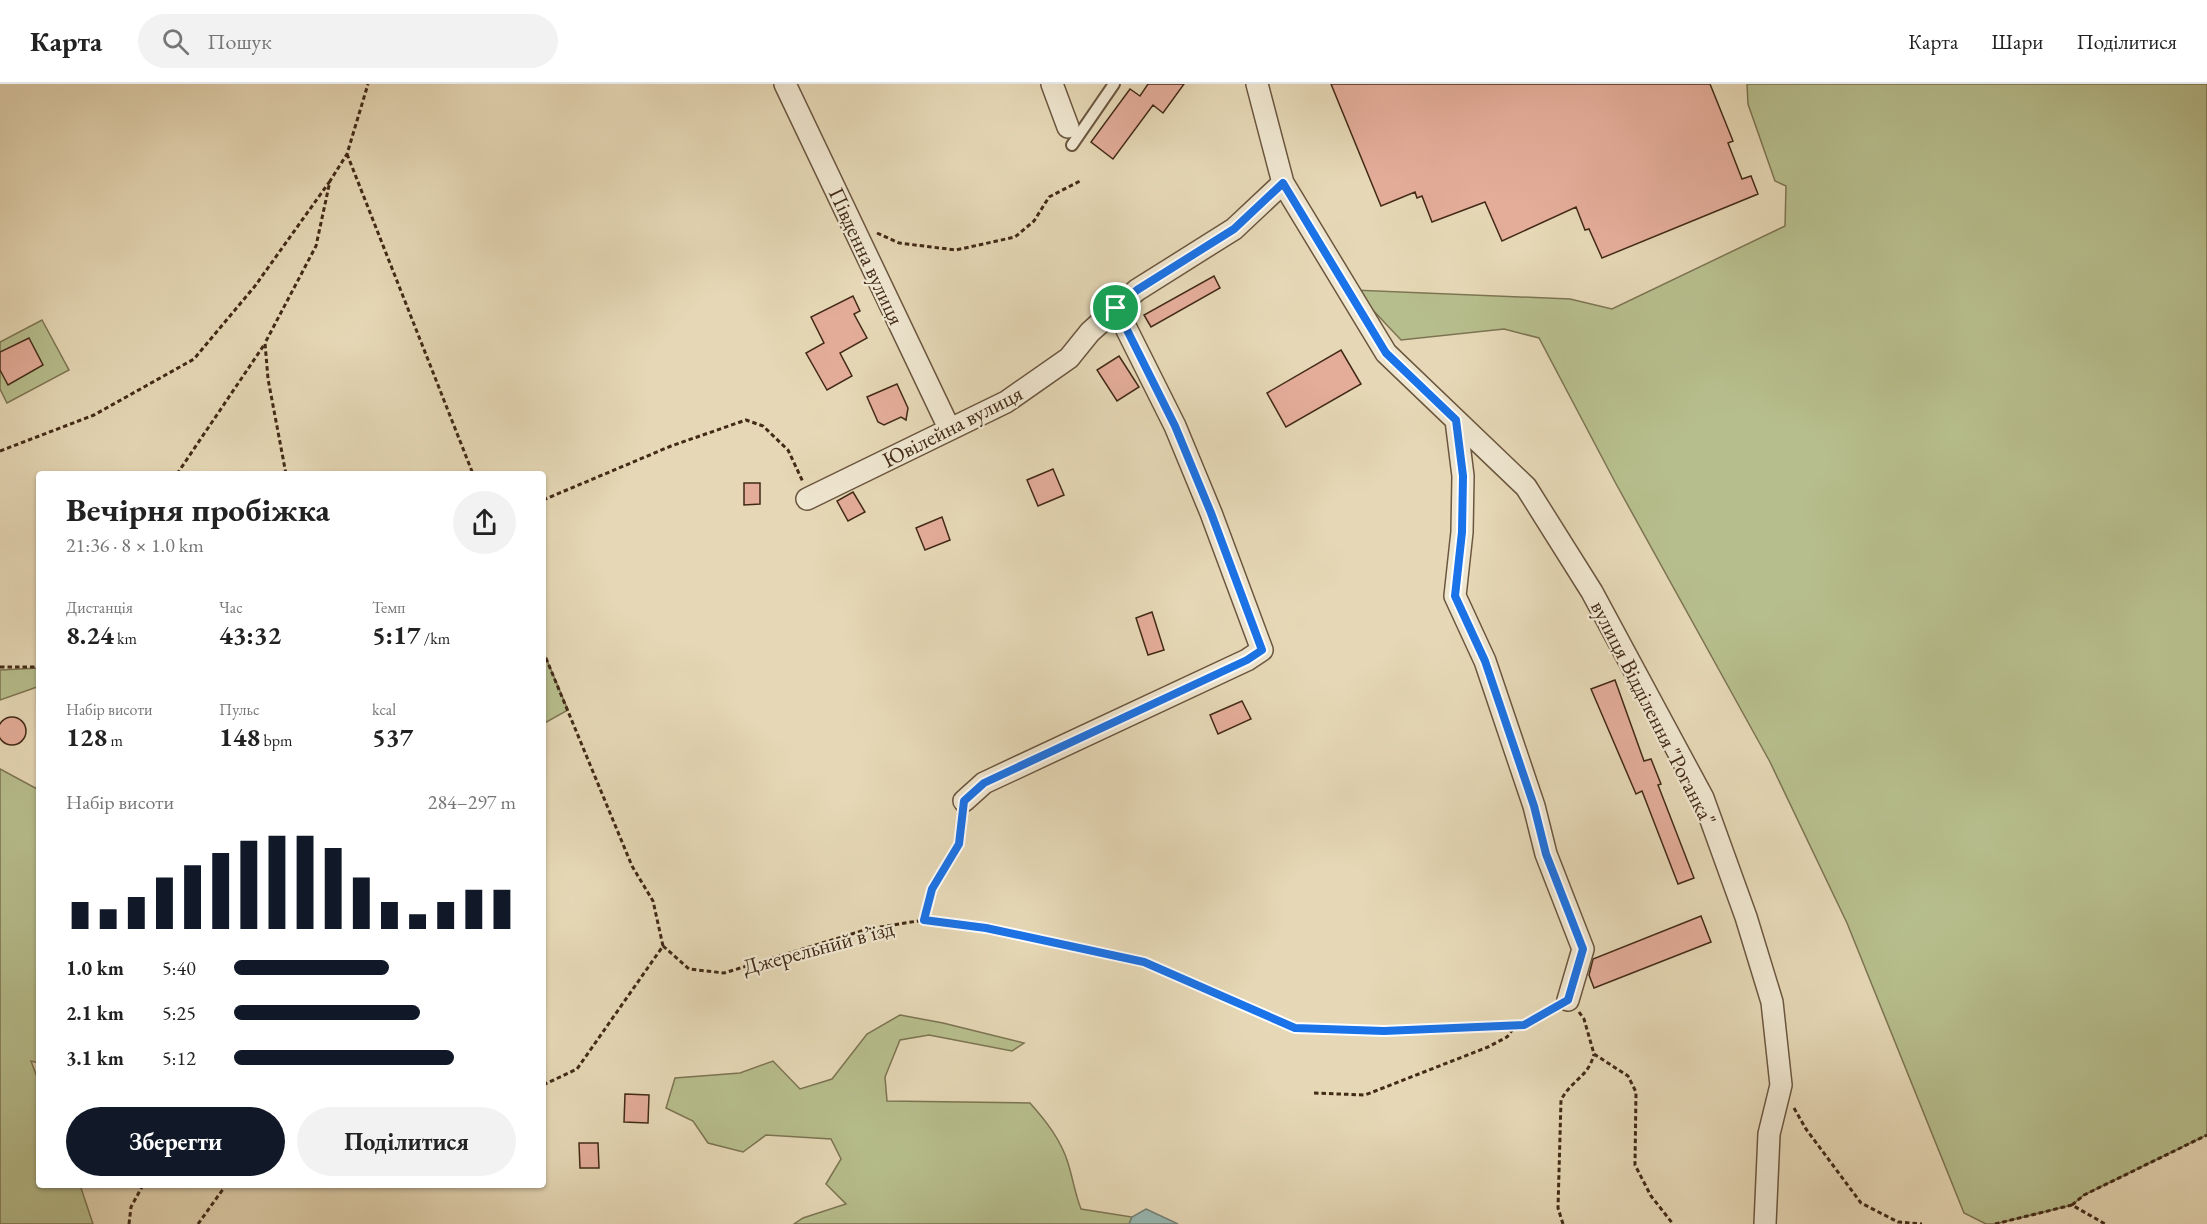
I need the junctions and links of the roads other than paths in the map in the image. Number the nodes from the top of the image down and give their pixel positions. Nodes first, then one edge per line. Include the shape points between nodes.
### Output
1 (785, 84) edge
2 (1052, 84) edge
3 (1114, 84) edge
4 (1257, 84) edge
5 (1070, 136) joint
6 (1283, 183) junction
7 (1116, 308) junction
8 (1456, 420) junction
9 (949, 428) junction
10 (807, 499) road end
11 (964, 801) road end
12 (1568, 1000) road end
13 (1762, 1220) edge

1 - 9 street, Південна вулиця
2 - 5 street
3 - 5 lane
4 - 6 street, вулиця Відділення "Роганка"
6 - 7 street, Ювілейна вулиця via 1234,229 1137,290
6 - 8 street, вулиця Відділення "Роганка" via 1386,353
7 - 9 street, Ювілейна вулиця via 1089,332 1069,358 1006,402
7 - 11 street via 1175,426 1262,650 984,783
8 - 12 street via 1463,476 1455,596 1485,661 1534,806 1546,854 1583,949
8 - 13 street, вулиця Відділення "Роганка" via 1526,487 1592,592 1702,798 1772,1002 1781,1085 1769,1134
9 - 10 street, Ювілейна вулиця

